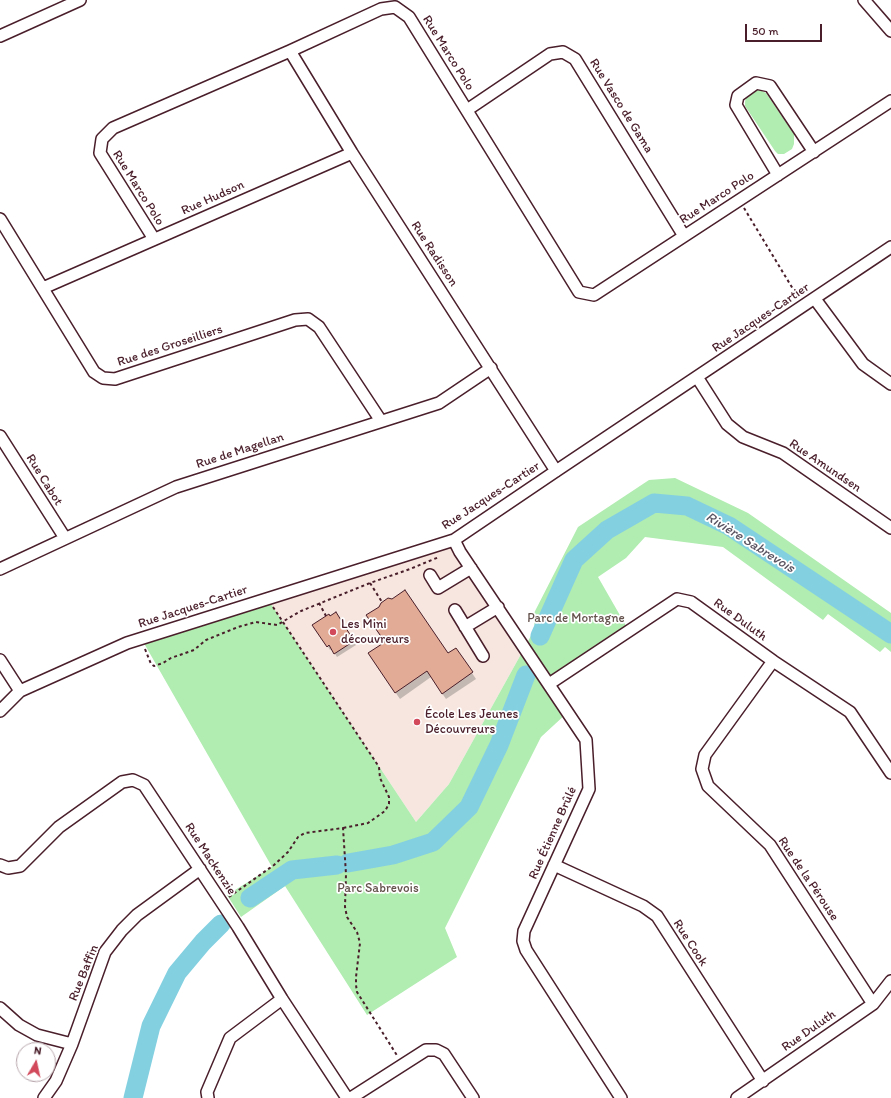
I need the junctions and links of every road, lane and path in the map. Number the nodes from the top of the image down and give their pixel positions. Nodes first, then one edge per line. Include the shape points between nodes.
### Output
1 (80, 0) edge
2 (864, 0) edge
3 (891, 31) edge
4 (0, 36) edge
5 (290, 51) junction
6 (891, 101) edge
7 (467, 110) junction
8 (814, 152) junction
9 (352, 153) junction
10 (778, 175) junction
11 (739, 200) junction
12 (0, 219) edge
13 (684, 236) junction
14 (154, 239) junction
15 (891, 248) edge
16 (43, 288) junction
17 (796, 294) dead end
18 (815, 298) junction
19 (491, 368) junction
20 (697, 377) junction
21 (891, 384) edge
22 (381, 421) junction
23 (0, 436) edge
24 (556, 470) junction
25 (891, 528) edge
26 (65, 538) junction
27 (454, 540) junction
28 (441, 544) junction
29 (0, 568) edge
30 (471, 568) junction
31 (430, 575) dead end
32 (370, 583) junction
33 (267, 598) junction
34 (382, 602) dead end
35 (319, 603) junction
36 (498, 607) junction
37 (455, 610) dead end
38 (326, 616) dead end
39 (282, 622) junction
40 (465, 627) junction
41 (141, 638) junction
42 (483, 656) dead end
43 (0, 660) edge
44 (773, 661) junction
45 (549, 684) junction
46 (20, 691) junction
47 (0, 711) edge
48 (891, 773) edge
49 (343, 828) junction
50 (0, 865) edge
51 (554, 865) junction
52 (200, 869) junction
53 (222, 903) junction
54 (891, 981) edge
55 (282, 999) junction
56 (873, 1004) junction
57 (0, 1008) edge
58 (72, 1044) junction
59 (403, 1064) junction
60 (763, 1081) junction
61 (44, 1098) edge
62 (208, 1098) edge
63 (346, 1098) edge
64 (351, 1098) edge
65 (473, 1098) edge
66 (620, 1098) edge
67 (737, 1098) edge

1 - 4 street
2 - 3 street
5 - 7 street, Rue Marco Polo via 381,9 394,7 409,17
5 - 9 street, Rue Radisson
5 - 14 street, Rue Marco Polo via 113,128 102,138 100,152
6 - 8 street, Rue Marco Polo
7 - 13 street, Rue Vasco de Gama via 550,54 563,52 575,59
7 - 13 street, Rue Marco Polo via 579,292 594,295
8 - 10 street, Rue Marco Polo
8 - 10 street via 770,86 756,83 738,96 736,106
9 - 14 street, Rue Hudson
9 - 19 street, Rue Radisson
10 - 11 street, Rue Marco Polo
11 - 13 street, Rue Marco Polo
11 - 17 path
12 - 16 street, Rue des Groseilliers
14 - 16 street, Rue Hudson
15 - 18 street, Rue Jacques-Cartier
16 - 22 street, Rue des Groseilliers via 94,372 103,378 115,379 295,320 308,319 319,327
18 - 20 street, Rue Jacques-Cartier
18 - 21 street via 863,364
19 - 22 street, Rue de Magellan via 439,403
19 - 24 street, Rue Radisson
20 - 24 street, Rue Jacques-Cartier
20 - 25 street, Rue Amundsen via 727,424 743,437 783,453
22 - 26 street, Rue de Magellan via 176,486
23 - 26 street, Rue Cabot
24 - 27 street, Rue Jacques-Cartier
26 - 29 street, Rue de Magellan
27 - 28 street, Rue Jacques-Cartier
27 - 30 street, Rue Étienne Brûlé
28 - 32 path via 444,549 443,555
28 - 33 street, Rue Jacques-Cartier
30 - 31 street via 438,588
30 - 36 street, Rue Étienne Brûlé
32 - 34 path
32 - 35 path
33 - 39 path
33 - 41 street, Rue Jacques-Cartier
35 - 38 path
35 - 39 path
36 - 40 street
36 - 45 street, Rue Étienne Brûlé
37 - 40 street
39 - 41 path via 277,625 256,622 238,627 206,640 194,650 154,666
39 - 49 path via 379,767 380,778 389,797 390,804 385,811 368,823
40 - 42 street
41 - 46 street, Rue Jacques-Cartier
43 - 46 street
44 - 45 street, Rue Duluth via 691,602 677,599
44 - 48 street, Rue Duluth via 850,712
44 - 56 street, Rue de la Pérouse via 705,755 702,769 708,786 770,845
45 - 51 street, Rue Étienne Brûlé via 586,740 589,789
46 - 47 street, Rue Jacques-Cartier
49 - 53 path via 305,833 298,837 288,852 274,865
49 - 59 path via 345,907 347,917 360,942 357,992
50 - 52 street, Rue Mackenzie via 8,868 20,866 59,827 122,782 133,780 144,784
51 - 60 street, Rue Cook via 643,906 656,916
51 - 66 street, Rue Étienne Brûlé via 524,931 523,941 526,950
52 - 53 street, Rue Mackenzie
52 - 58 street, Rue Baffin via 137,915 105,952
53 - 55 street, Rue Mackenzie
54 - 56 street, Rue Duluth
55 - 62 street via 230,1038 207,1092
55 - 63 street, Rue Mackenzie
56 - 60 street, Rue Duluth
57 - 58 street via 37,1035
58 - 61 street, Rue Baffin via 56,1081
59 - 64 street
59 - 65 street via 426,1050 436,1050 444,1054
60 - 67 street, Rue Duluth

